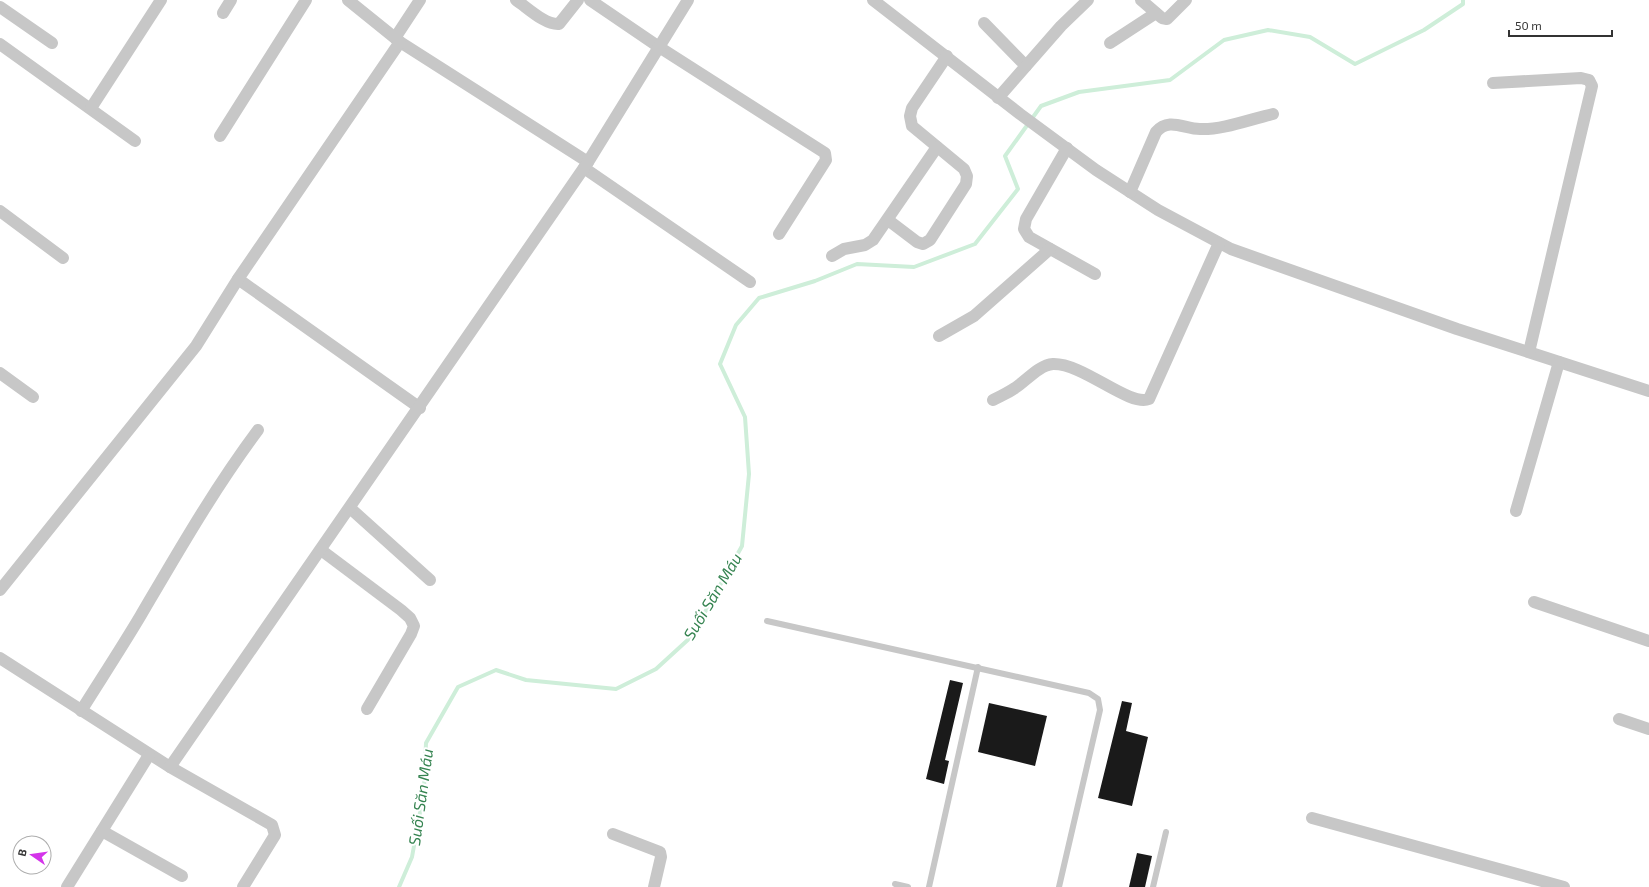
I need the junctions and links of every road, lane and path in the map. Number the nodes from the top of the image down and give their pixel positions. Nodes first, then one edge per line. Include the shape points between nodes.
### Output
1 (161, 0) edge
2 (231, 0) edge
3 (306, 0) edge
4 (348, 0) edge
5 (420, 0) edge
6 (516, 0) edge
7 (578, 0) edge
8 (590, 0) edge
9 (688, 0) edge
10 (873, 0) edge
11 (1088, 0) edge
12 (1141, 0) edge
13 (1186, 0) edge
14 (0, 7) edge
15 (224, 13) dead end
16 (1156, 13) junction
17 (984, 23) dead end
18 (398, 40) junction
19 (52, 43) dead end
20 (1110, 43) dead end
21 (0, 44) edge
22 (659, 47) junction
23 (947, 56) junction
24 (1026, 66) junction
25 (1493, 83) dead end
26 (998, 98) junction
27 (91, 108) junction
28 (1273, 114) dead end
29 (220, 136) dead end
30 (135, 141) dead end
31 (936, 147) junction
32 (1067, 148) junction
33 (586, 165) junction
34 (1130, 192) junction
35 (0, 211) edge
36 (888, 220) junction
37 (779, 234) dead end
38 (1219, 243) junction
39 (1050, 248) junction
40 (832, 256) dead end
41 (64, 258) dead end
42 (1095, 274) dead end
43 (238, 279) junction
44 (750, 282) dead end
45 (939, 336) dead end
46 (1529, 352) junction
47 (1559, 362) junction
48 (0, 373) edge
49 (1649, 391) edge
50 (33, 397) dead end
51 (993, 400) dead end
52 (420, 408) junction
53 (258, 430) dead end
54 (350, 508) junction
55 (1516, 511) dead end
56 (321, 550) junction
57 (430, 580) dead end
58 (0, 590) edge
59 (1534, 602) dead end
60 (767, 621) dead end
61 (1649, 641) edge
62 (0, 658) edge
63 (978, 667) junction
64 (81, 710) junction
65 (367, 710) dead end
66 (1619, 719) dead end
67 (1649, 729) edge
68 (149, 755) junction
69 (170, 767) junction
70 (1312, 818) dead end
71 (102, 831) junction
72 (1166, 832) dead end
73 (613, 834) dead end
74 (182, 876) dead end
75 (1526, 882) edge
76 (896, 884) dead end
77 (67, 887) edge
78 (243, 887) edge
79 (654, 887) edge
80 (908, 887) edge
81 (929, 887) edge
82 (1059, 887) edge
83 (1153, 887) edge
84 (1564, 887) edge

1 - 27 street
2 - 15 street
3 - 29 street
4 - 18 street
5 - 18 street
6 - 7 street via 548,21 559,24
8 - 22 street
9 - 22 street
10 - 23 street
11 - 24 street
12 - 16 street
13 - 16 street via 1167,19
14 - 19 street
16 - 20 street
17 - 24 street
18 - 33 street
18 - 43 street
21 - 27 street
22 - 33 street
22 - 37 street via 825,153 826,160
23 - 26 street
23 - 31 street via 912,108 910,116 912,126
24 - 26 street
25 - 46 street via 1581,78 1589,80 1592,86
26 - 32 street
27 - 30 street
28 - 34 street via 1200,130 1168,124 1160,128
31 - 36 street
31 - 36 street via 964,169 967,176 966,184 930,240 923,244 917,242
32 - 34 street
32 - 39 street via 1026,219 1024,229 1029,236
33 - 44 street
33 - 52 street
34 - 38 street
35 - 41 street
36 - 40 street via 873,240 865,245 844,248
38 - 46 street via 1231,250
38 - 51 street via 1149,399 1144,401 1129,397 1073,367 1053,364 1044,366 1013,390
39 - 42 street
39 - 45 street via 974,316
43 - 52 street
43 - 58 street via 196,346
46 - 47 street
47 - 49 street
47 - 55 street
48 - 50 street
52 - 54 street
53 - 64 street via 187,534 141,615
54 - 56 street
54 - 57 street
56 - 65 street via 401,610 414,626
56 - 69 street
59 - 61 street
60 - 63 lane
62 - 64 street
63 - 81 lane
63 - 82 lane via 1089,692 1098,699 1100,710
64 - 68 street
66 - 67 street
68 - 69 street
68 - 71 street
69 - 78 street via 272,825 274,836
70 - 75 street
71 - 74 street
71 - 77 street
72 - 83 lane
73 - 79 street via 660,852
75 - 84 street
76 - 80 lane

